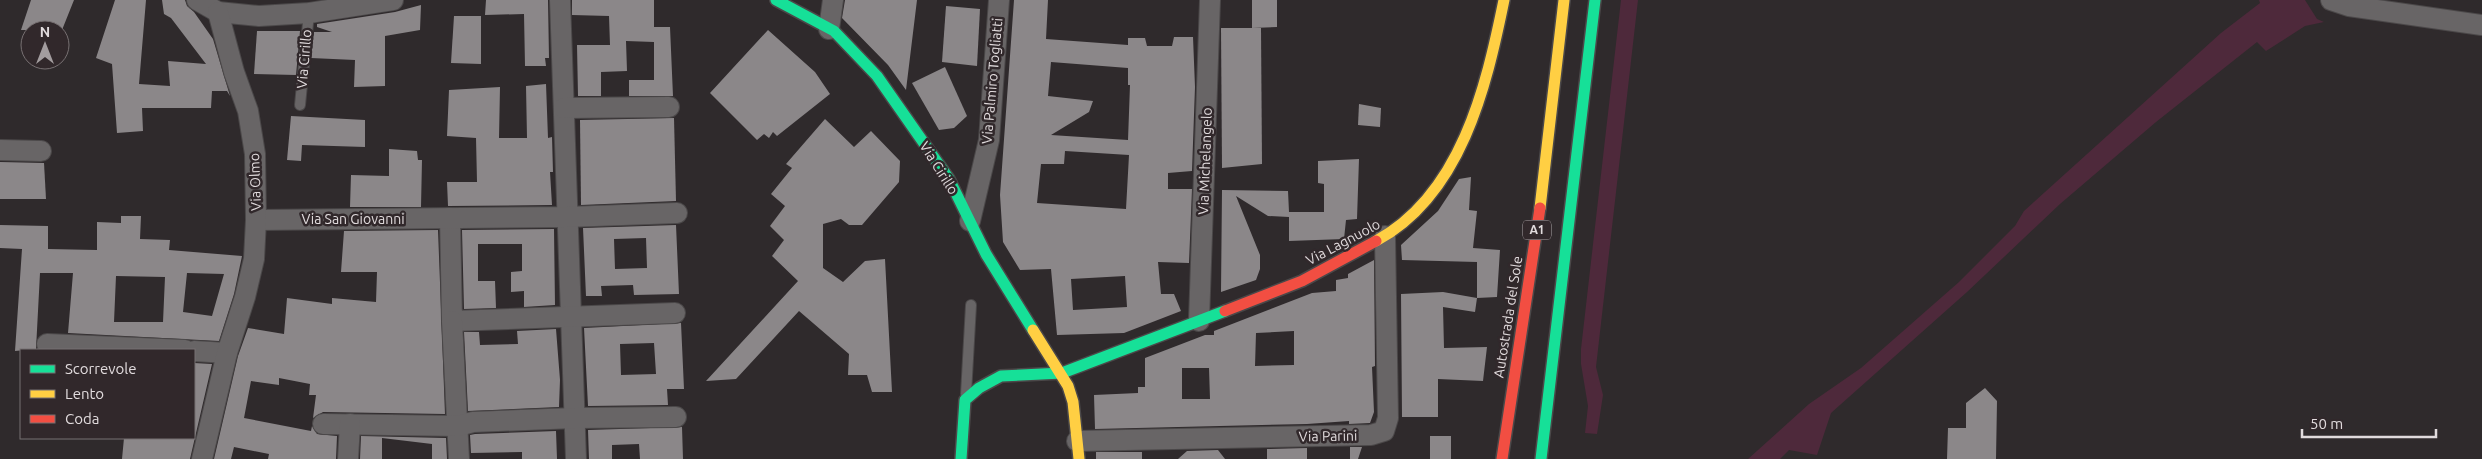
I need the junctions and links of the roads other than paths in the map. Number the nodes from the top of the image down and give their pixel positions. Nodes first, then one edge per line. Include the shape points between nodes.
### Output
1 (197, 0) edge
2 (393, 0) edge
3 (560, 0) edge
4 (776, 0) edge
5 (833, 0) edge
6 (999, 0) edge
7 (1210, 0) edge
8 (1504, 0) edge
9 (1564, 0) edge
10 (1595, 0) edge
11 (2331, 0) edge
12 (218, 12) junction
13 (308, 13) junction
14 (2482, 25) edge
15 (829, 29) junction
16 (300, 105) dead end
17 (668, 106) dead end
18 (564, 108) junction
19 (0, 150) edge
20 (41, 151) dead end
21 (677, 213) dead end
22 (567, 216) junction
23 (450, 218) junction
24 (256, 220) junction
25 (970, 221) junction
26 (1385, 236) junction
27 (971, 305) dead end
28 (675, 313) dead end
29 (570, 318) junction
30 (452, 321) junction
31 (1199, 321) junction
32 (47, 344) dead end
33 (162, 349) edge
34 (195, 351) edge
35 (227, 353) junction
36 (1062, 374) junction
37 (966, 400) junction
38 (676, 417) dead end
39 (575, 418) junction
40 (323, 424) dead end
41 (350, 424) junction
42 (458, 426) junction
43 (1078, 450) edge
44 (202, 459) edge
45 (348, 459) edge
46 (459, 459) edge
47 (576, 459) edge
48 (961, 459) edge
49 (1502, 459) edge
50 (1541, 459) edge

1 - 12 street, Via Cirillo
2 - 13 street, Via Cirillo
3 - 18 street
4 - 15 main road, Via Cirillo
5 - 15 street
6 - 25 street, Via Palmiro Togliatti via 989,140
7 - 31 street, Via Michelangelo
8 - 26 main road, Via Lagnuolo via 1493,54 1464,143 1427,200 1395,231
9 - 49 main road, Autostrada del Sole / A1 via 1539,216
10 - 50 main road, A1
11 - 14 street via 2349,6
12 - 13 street, Via Cirillo via 259,16
12 - 24 street, Via Olmo via 248,111 255,154
13 - 16 lane, Via Cirillo
15 - 25 main road, Via Cirillo via 877,76 948,179
17 - 18 street
18 - 22 street
19 - 20 street
21 - 22 street, Via San Giovanni
22 - 23 street, Via San Giovanni
22 - 29 street
23 - 24 street, Via San Giovanni
23 - 30 street
24 - 35 street, Via Olmo via 254,259
25 - 36 main road, Via Cirillo via 986,254
26 - 31 main road, Via Lagnuolo via 1302,281
26 - 43 street, Via Parini via 1388,418 1384,430 1371,435
27 - 37 lane
28 - 29 street
29 - 30 street
29 - 39 street
30 - 42 street
31 - 36 main road, Via Lagnuolo
32 - 33 street
34 - 35 street
35 - 44 street, Via Olmo
36 - 37 main road via 1015,372 998,376 980,386
36 - 43 main road, Via Cirillo via 1073,402
37 - 48 main road
38 - 39 street
39 - 42 street via 473,422
39 - 47 street
40 - 41 street
41 - 42 street
41 - 45 street
42 - 46 street

